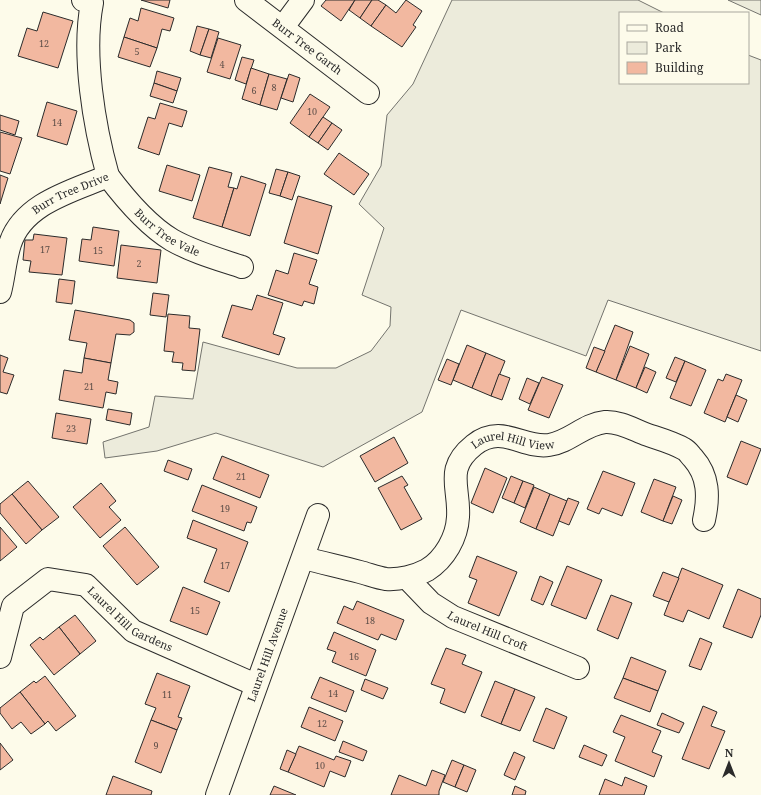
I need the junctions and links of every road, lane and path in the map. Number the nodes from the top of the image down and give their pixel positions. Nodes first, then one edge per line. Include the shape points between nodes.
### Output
1 (246, 0) edge
2 (303, 0) edge
3 (89, 1) edge
4 (283, 27) junction
5 (368, 93) dead end
6 (108, 176) junction
7 (242, 267) dead end
8 (0, 292) edge
9 (318, 515) dead end
10 (704, 520) dead end
11 (304, 558) junction
12 (407, 578) junction
13 (0, 657) edge
14 (578, 668) dead end
15 (256, 685) junction
16 (217, 795) edge

1 - 4 street, Burr Tree Garth
2 - 4 street
3 - 6 street, Burr Tree Drive via 89,65 101,151
4 - 5 street, Burr Tree Garth
6 - 7 street, Burr Tree Vale via 123,196 172,240
6 - 8 street, Burr Tree Drive via 39,206 21,223 10,244
9 - 11 street, Laurel Hill Avenue
10 - 12 street, Laurel Hill View via 708,501 706,482 690,454 620,424 605,422 590,425 564,442 548,446 504,436 489,438 475,444 464,454 457,467 454,482 458,517 454,538 443,556 427,570
11 - 12 street, Laurel Hill View via 386,579
11 - 15 street, Laurel Hill Avenue
12 - 14 street, Laurel Hill Croft via 432,603 453,617
13 - 15 street, Laurel Hill Gardens via 13,606 48,579 86,585 133,631
15 - 16 street, Laurel Hill Avenue

